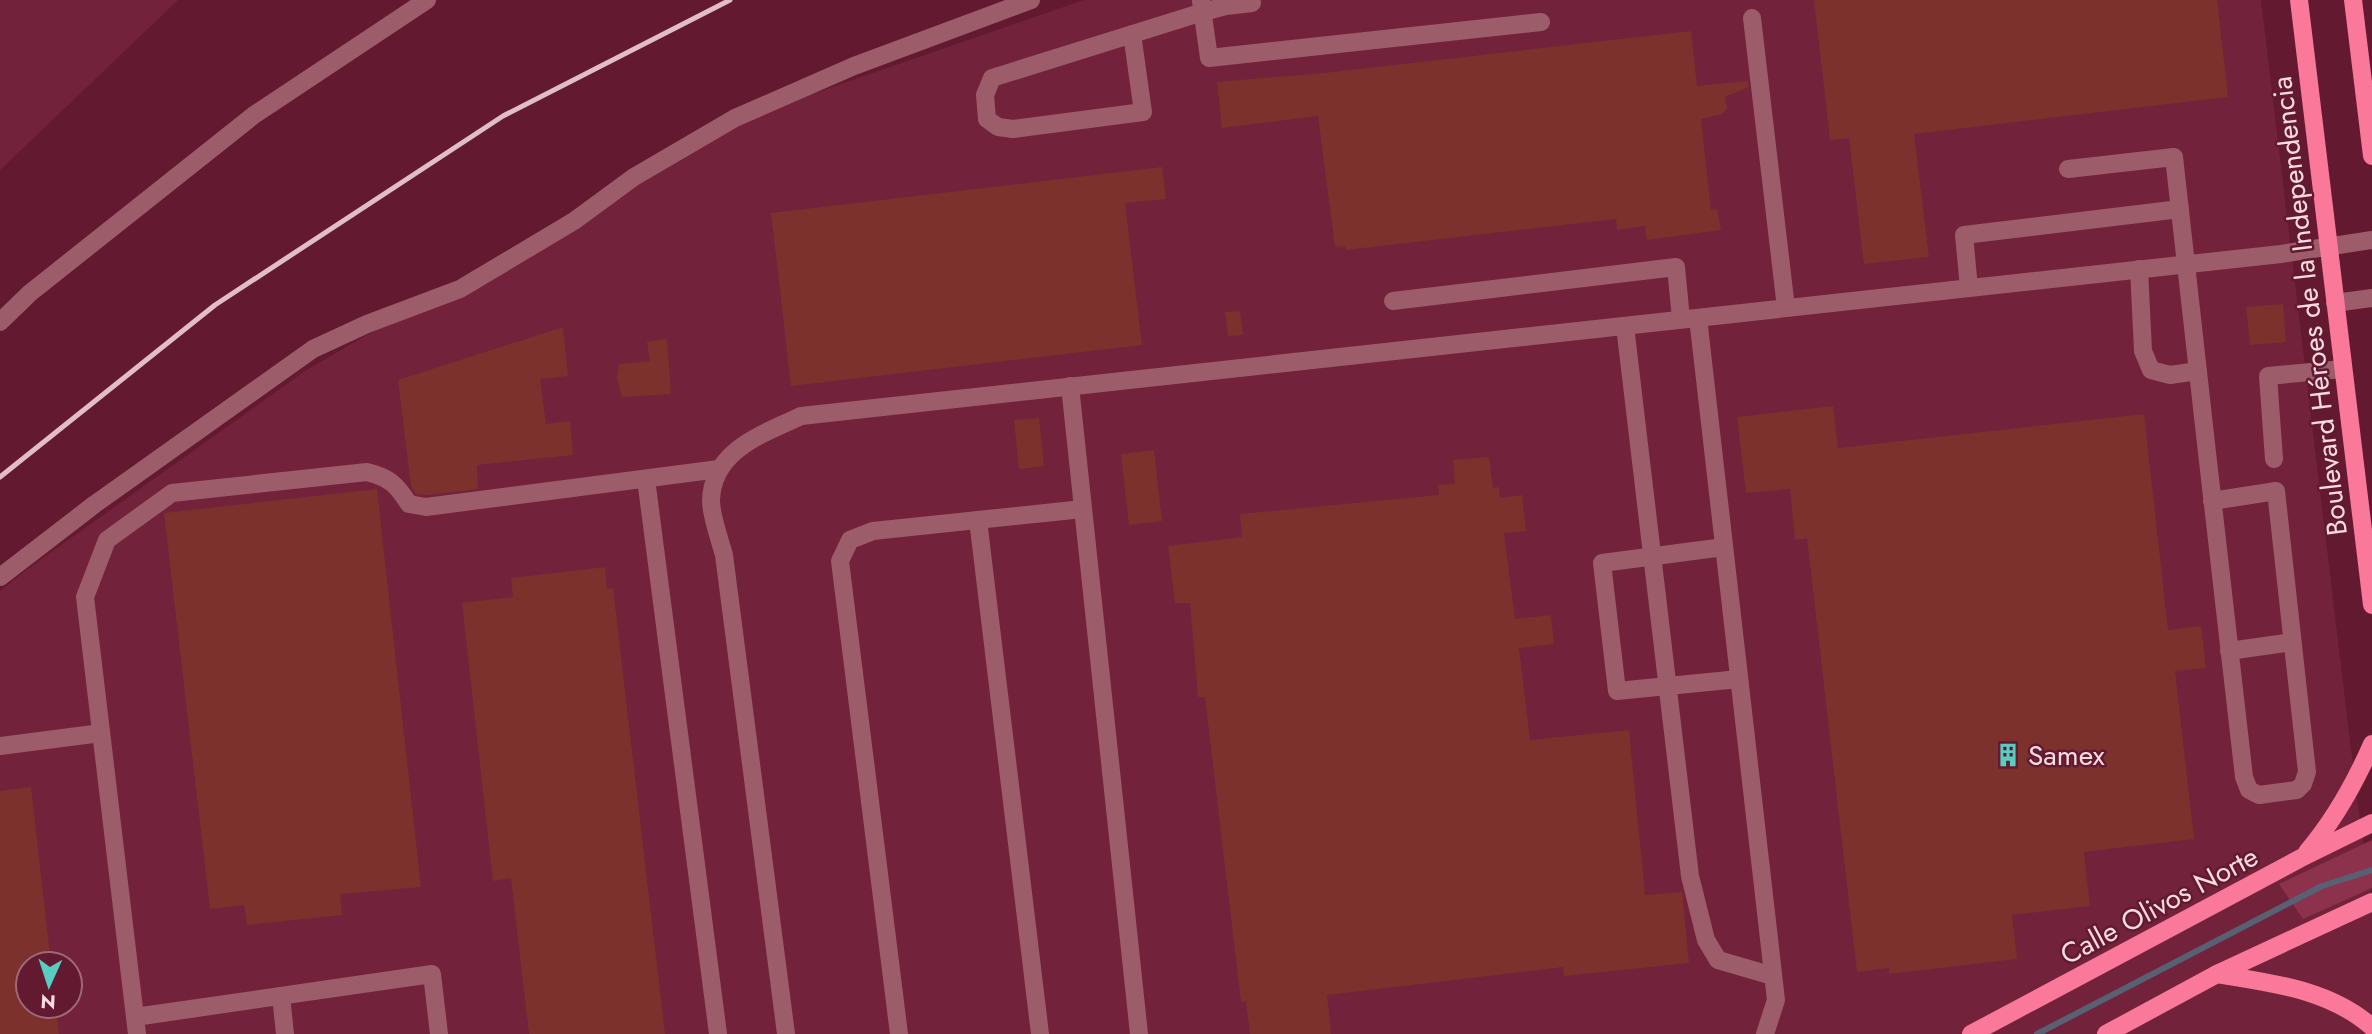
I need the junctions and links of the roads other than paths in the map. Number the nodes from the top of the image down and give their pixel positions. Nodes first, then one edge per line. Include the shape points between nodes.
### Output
1 (427, 0) edge
2 (1031, 0) edge
3 (2298, 0) edge
4 (2353, 0) edge
5 (1252, 3) dead end
6 (1202, 6) edge
7 (1752, 18) dead end
8 (1541, 22) dead end
9 (1132, 34) junction
10 (2372, 156) edge
11 (2068, 169) dead end
12 (2179, 209) junction
13 (2372, 240) edge
14 (2329, 247) junction
15 (2186, 264) junction
16 (2139, 269) junction
17 (1969, 288) junction
18 (2372, 298) edge
19 (1393, 302) dead end
20 (2335, 303) junction
21 (1786, 308) junction
22 (1690, 319) junction
23 (0, 322) edge
24 (1625, 326) junction
25 (2343, 369) junction
26 (2198, 371) junction
27 (1070, 387) junction
28 (2274, 459) dead end
29 (719, 470) junction
30 (646, 479) junction
31 (2212, 501) junction
32 (1083, 509) junction
33 (978, 520) junction
34 (1724, 547) junction
35 (1653, 557) junction
36 (0, 577) edge
37 (2372, 605) edge
38 (2292, 642) junction
39 (2229, 651) junction
40 (1739, 679) junction
41 (1668, 687) junction
42 (101, 733) junction
43 (2372, 744) edge
44 (0, 746) edge
45 (2372, 823) edge
46 (2301, 858) junction
47 (2372, 902) edge
48 (2217, 974) junction
49 (1773, 976) junction
50 (281, 996) junction
51 (136, 1026) edge
52 (2372, 1027) edge
53 (285, 1034) edge
54 (439, 1034) edge
55 (718, 1034) edge
56 (786, 1034) edge
57 (899, 1034) edge
58 (1040, 1034) edge
59 (1139, 1034) edge
60 (1765, 1034) edge
61 (1971, 1034) edge
62 (2106, 1034) edge

1 - 23 street via 254,115 30,293
2 - 36 street via 854,66 735,118 460,289 313,349
3 - 14 main road, Boulevard Héroes de la Independencia
4 - 10 main road
5 - 6 street
6 - 8 street via 1209,58
6 - 9 street
7 - 21 street
9 - 9 street via 992,78 985,94 987,119 998,127 1013,129 1143,112
11 - 12 street via 2174,157
12 - 15 street
12 - 17 street via 1964,234
13 - 14 street
14 - 15 street
14 - 20 main road, Boulevard Héroes de la Independencia
15 - 16 street
15 - 26 street
16 - 17 street
16 - 26 street via 2143,351 2151,370 2170,375
17 - 21 street
18 - 20 street
19 - 22 street via 1676,267
20 - 25 main road, Boulevard Héroes de la Independencia
21 - 22 street
22 - 24 street
22 - 34 street
24 - 27 street
24 - 35 street
25 - 28 street via 2268,376
25 - 37 main road, Boulevard Héroes de la Independencia
26 - 31 street
27 - 29 street via 801,416 741,445
27 - 32 street
29 - 30 street
29 - 56 street via 711,502 724,555
30 - 42 street via 426,507 409,504 387,478 367,472 172,493 107,540 85,597
30 - 55 street
31 - 38 street via 2276,491
31 - 39 street
32 - 33 street
32 - 59 street
33 - 57 street via 873,531 850,540 840,561
33 - 58 street
34 - 35 street
34 - 40 street
35 - 41 street
35 - 41 street via 1602,563 1617,691
38 - 39 street
38 - 39 street via 2307,772 2297,790 2259,795 2249,790
40 - 41 street
40 - 49 street
41 - 49 street via 1690,876 1706,940 1718,960
42 - 44 street
42 - 51 street
43 - 46 main road via 2350,792
45 - 46 main road, Calle Olivos Norte
46 - 61 main road, Calle Olivos Norte
47 - 48 main road
48 - 52 main road via 2327,998
48 - 62 main road
49 - 60 street via 1776,1000
50 - 51 street
50 - 53 street
50 - 54 street via 432,974

